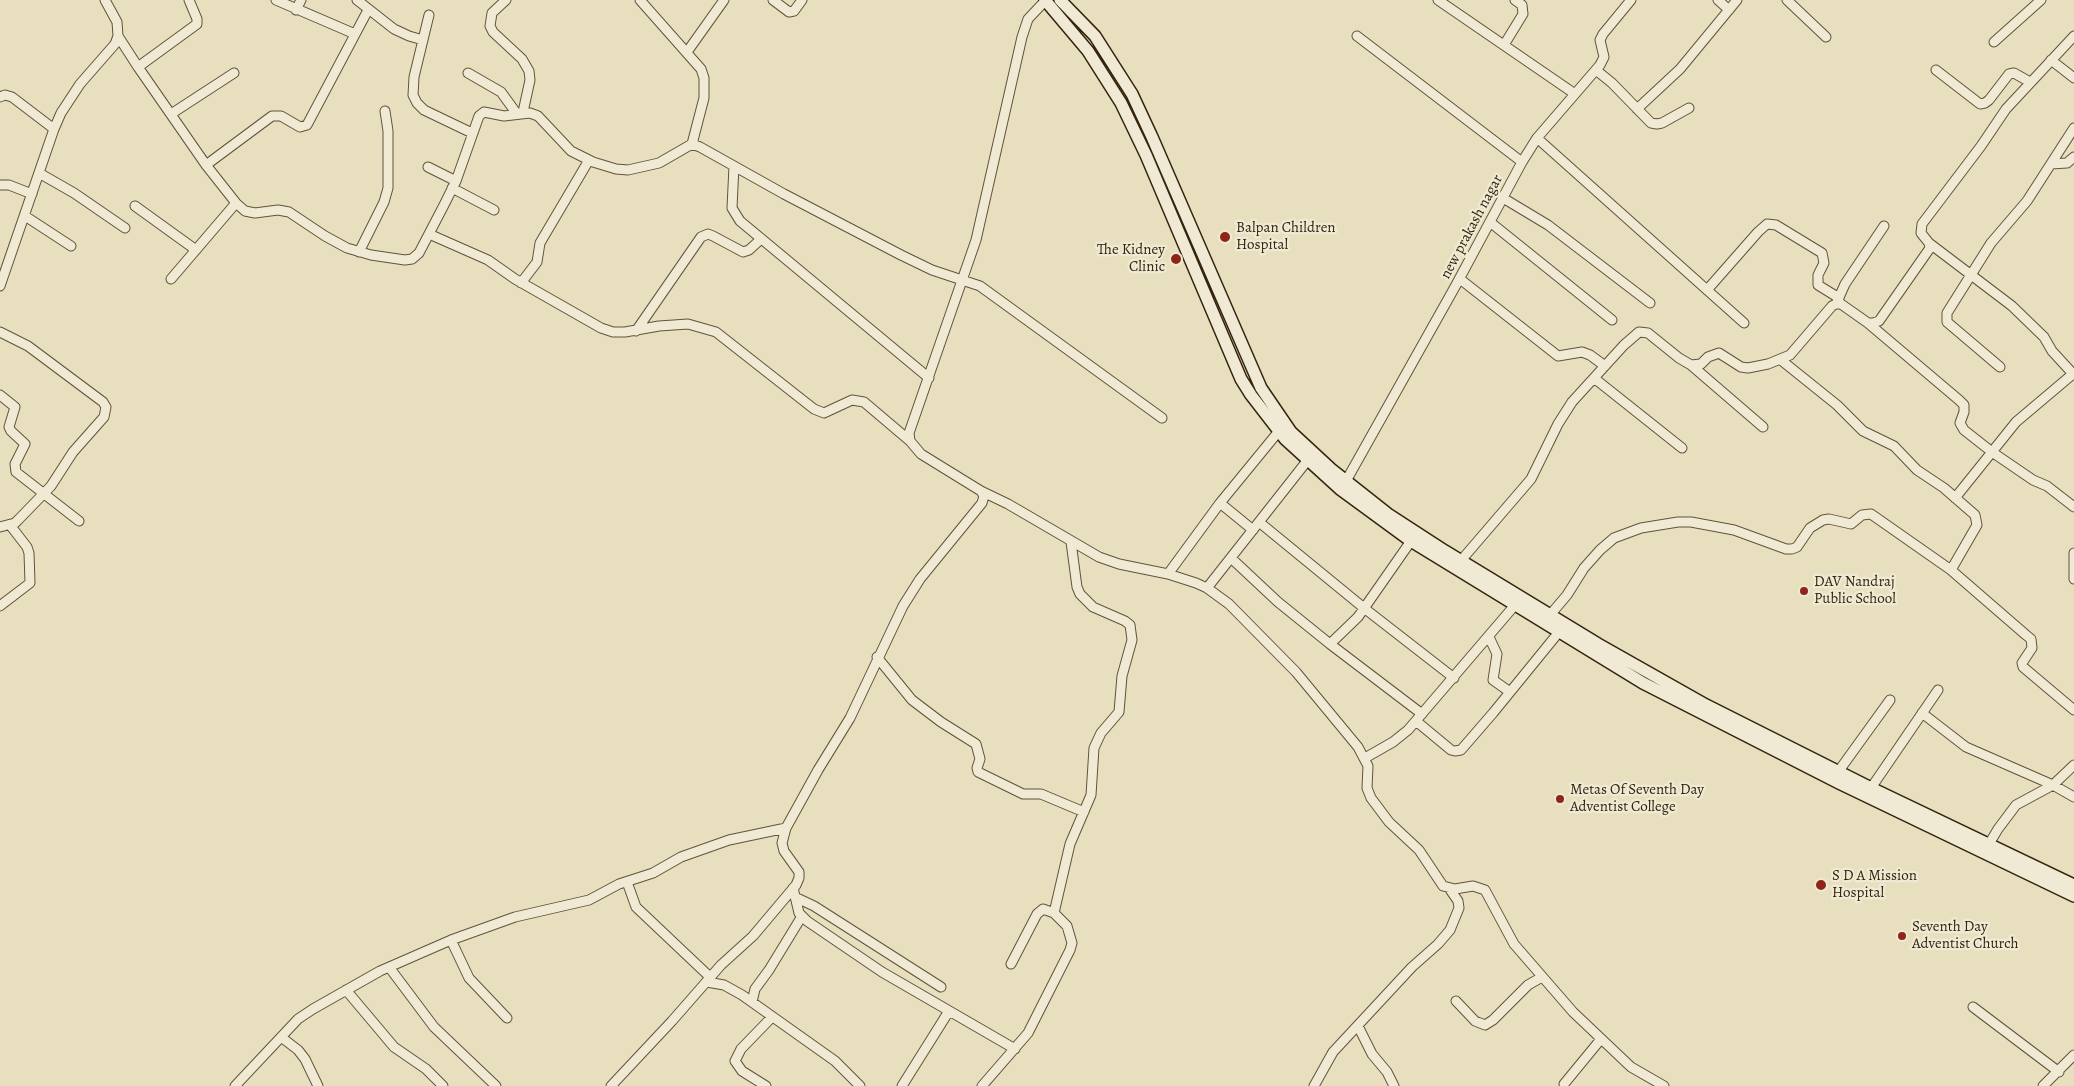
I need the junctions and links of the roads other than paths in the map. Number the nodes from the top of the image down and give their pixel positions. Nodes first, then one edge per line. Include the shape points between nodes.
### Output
1 (104, 0) edge
2 (189, 0) edge
3 (276, 0) edge
4 (301, 0) edge
5 (357, 0) edge
6 (506, 0) edge
7 (640, 0) edge
8 (724, 0) edge
9 (773, 0) edge
10 (802, 0) edge
11 (1045, 0) edge
12 (1060, 0) edge
13 (1438, 0) edge
14 (1515, 0) edge
15 (1631, 0) edge
16 (1718, 0) edge
17 (1736, 0) edge
18 (1787, 0) edge
19 (2040, 0) edge
20 (296, 10) junction
21 (368, 10) junction
22 (1729, 10) junction
23 (429, 15) dead end
24 (355, 34) junction
25 (118, 36) junction
26 (1357, 36) dead end
27 (2074, 36) edge
28 (1826, 37) dead end
29 (423, 40) junction
30 (1994, 42) dead end
31 (1504, 45) junction
32 (687, 52) junction
33 (2051, 60) junction
34 (138, 67) junction
35 (1596, 70) junction
36 (1936, 70) dead end
37 (234, 73) dead end
38 (468, 73) dead end
39 (2074, 78) edge
40 (2030, 82) junction
41 (1575, 94) junction
42 (0, 97) edge
43 (1689, 108) dead end
44 (1637, 109) junction
45 (385, 110) dead end
46 (520, 113) junction
47 (171, 114) junction
48 (2074, 128) edge
49 (54, 130) junction
50 (472, 133) junction
51 (1537, 138) junction
52 (692, 144) junction
53 (2074, 157) edge
54 (589, 160) junction
55 (1522, 162) junction
56 (2051, 164) junction
57 (206, 165) junction
58 (734, 166) junction
59 (428, 167) dead end
60 (39, 173) junction
61 (0, 185) edge
62 (454, 185) junction
63 (32, 194) junction
64 (1503, 198) junction
65 (236, 203) junction
66 (135, 206) dead end
67 (494, 210) dead end
68 (24, 216) junction
69 (1490, 222) junction
70 (1884, 226) dead end
71 (125, 228) dead end
72 (429, 234) junction
73 (761, 239) junction
74 (1929, 243) junction
75 (71, 246) dead end
76 (196, 250) junction
77 (359, 252) junction
78 (1972, 274) junction
79 (1, 276) edge
80 (171, 279) dead end
81 (1460, 279) junction
82 (962, 281) junction
83 (521, 283) junction
84 (1707, 290) junction
85 (1838, 301) junction
86 (1650, 303) dead end
87 (1612, 320) dead end
88 (1744, 323) dead end
89 (1868, 323) junction
90 (636, 331) junction
91 (0, 332) edge
92 (1781, 360) junction
93 (1691, 365) junction
94 (1605, 366) junction
95 (2000, 367) dead end
96 (2074, 374) edge
97 (929, 378) junction
98 (1594, 378) junction
99 (0, 395) edge
100 (1162, 418) dead end
101 (1763, 426) dead end
102 (1279, 431) junction
103 (910, 441) junction
104 (1682, 448) dead end
105 (1992, 452) junction
106 (1307, 461) junction
107 (1346, 481) junction
108 (981, 491) junction
109 (44, 495) junction
110 (1955, 498) junction
111 (1220, 503) junction
112 (2074, 507) edge
113 (79, 521) dead end
114 (1259, 522) junction
115 (10, 525) junction
116 (0, 527) edge
117 (1253, 530) junction
118 (1411, 541) junction
119 (1071, 542) junction
120 (2074, 553) edge
121 (1231, 558) junction
122 (1458, 565) junction
123 (1951, 570) junction
124 (1168, 574) junction
125 (2074, 579) edge
126 (1207, 588) junction
127 (0, 595) edge
128 (11, 599) junction
129 (1515, 605) junction
130 (0, 606) edge
131 (1364, 608) junction
132 (1550, 615) junction
133 (1558, 632) junction
134 (1490, 637) junction
135 (1330, 644) junction
136 (877, 657) junction
137 (1454, 678) junction
138 (1938, 690) dead end
139 (1510, 692) junction
140 (1890, 700) dead end
141 (2074, 710) edge
142 (1922, 713) junction
143 (1419, 718) junction
144 (1365, 758) junction
145 (2074, 765) edge
146 (1838, 772) junction
147 (2053, 785) junction
148 (1871, 788) junction
149 (2074, 797) edge
150 (1084, 812) junction
151 (786, 828) junction
152 (1989, 844) junction
153 (628, 882) junction
154 (2074, 885) edge
155 (793, 888) junction
156 (1448, 888) junction
157 (2074, 896) edge
158 (797, 898) junction
159 (1054, 913) junction
160 (802, 916) junction
161 (451, 940) junction
162 (1011, 964) dead end
163 (389, 967) junction
164 (1542, 977) junction
165 (709, 980) junction
166 (942, 987) dead end
167 (346, 990) junction
168 (752, 1002) junction
169 (1456, 1002) dead end
170 (1973, 1008) dead end
171 (949, 1011) junction
172 (772, 1017) junction
173 (507, 1018) dead end
174 (1358, 1026) junction
175 (281, 1037) junction
176 (1601, 1039) junction
177 (1015, 1049) junction
178 (2074, 1055) edge
179 (2058, 1072) junction
180 (491, 1084) edge
181 (1564, 1084) dead end
182 (235, 1086) edge
183 (318, 1086) edge
184 (442, 1086) edge
185 (611, 1086) edge
186 (766, 1086) edge
187 (860, 1086) edge
188 (902, 1086) edge
189 (982, 1086) edge
190 (1314, 1086) edge
191 (1394, 1086) edge
192 (1664, 1086) edge
193 (2043, 1086) edge

1 - 25 street via 117,22
2 - 34 street via 197,24
3 - 20 street
4 - 20 street
5 - 21 street
6 - 46 street via 492,13 490,26 522,59 529,71 530,80
7 - 32 street
8 - 32 street
9 - 10 street via 789,12 794,11
11 - 82 street via 1028,19 1022,37 979,231
11 - 102 main road via 1088,51 1121,104 1242,379
12 - 107 main road via 1095,36 1132,94 1261,388 1291,432
13 - 31 street
14 - 31 street via 1522,5 1523,14
15 - 35 street, new prakash nagar via 1600,40 1604,57
16 - 22 street
17 - 22 street
18 - 28 street
19 - 30 street
20 - 24 street
21 - 24 street
21 - 29 street via 402,33
22 - 44 street via 1680,69
23 - 29 street
24 - 57 street via 307,125 300,127 281,116 272,116
25 - 34 street
25 - 49 street via 115,44 70,98
26 - 55 street
27 - 33 street
29 - 50 street via 413,86 417,103 424,110
31 - 41 street
32 - 52 street via 701,68 705,87
33 - 39 street
33 - 40 street
34 - 47 street
35 - 41 street, new prakash nagar
35 - 44 street
36 - 40 street via 1980,104 1989,100 2009,74
37 - 47 street
38 - 46 street via 502,92
40 - 74 street via 2006,109 1922,224 1921,233
41 - 51 street, new prakash nagar
42 - 49 street via 12,97
43 - 44 street via 1657,124 1646,119
45 - 77 street via 388,188
46 - 50 street via 504,116 481,113
46 - 54 street via 538,116 566,148
47 - 57 street
48 - 56 street
49 - 60 street
50 - 62 street
51 - 55 street, new prakash nagar
51 - 84 street
52 - 54 street via 659,163 628,170
52 - 58 street
53 - 56 street via 2067,163
54 - 83 street via 540,243 537,262
55 - 64 street, new prakash nagar
56 - 78 street
57 - 65 street
58 - 73 street via 732,208
58 - 82 street via 894,252
59 - 62 street
60 - 63 street
60 - 71 street
61 - 63 street via 9,184
62 - 67 street
62 - 72 street
63 - 68 street
64 - 69 street, new prakash nagar
64 - 86 street via 1548,225
65 - 76 street
65 - 77 street via 250,213 289,212 331,239
66 - 76 street
68 - 75 street
68 - 79 street
69 - 81 street, new prakash nagar
69 - 87 street
70 - 85 street via 1856,266
72 - 77 street via 412,259
72 - 83 street via 488,260
73 - 90 street via 743,252 708,234 701,237
73 - 97 street
74 - 78 street
74 - 89 street via 1927,253 1883,316
76 - 80 street
78 - 95 street via 1947,313 1947,322
78 - 96 street via 2044,337 2052,351
81 - 94 street via 1558,356 1582,352
81 - 107 street, new prakash nagar
82 - 97 street
82 - 100 street via 980,286
83 - 90 street via 601,328 613,332
84 - 85 street via 1758,232 1772,224 1822,253 1824,262 1818,275 1818,285
84 - 88 street
85 - 89 street
85 - 92 street via 1790,355
89 - 105 street via 1959,400 1964,406 1960,426
90 - 103 street via 688,324 716,332 814,409 824,413 852,400 864,402
91 - 109 street via 28,346 106,407 104,417 72,452
92 - 93 street via 1748,368 1719,353 1701,364
92 - 110 street via 1826,395 1863,431 1894,446 1917,470
93 - 94 street via 1644,331 1635,335
93 - 101 street
94 - 98 street
96 - 105 street via 2016,422
97 - 103 street via 911,425
98 - 104 street
98 - 122 street via 1565,412 1531,479
99 - 109 street via 15,407 9,427 25,444 15,464 16,472
102 - 106 main road
102 - 111 street
103 - 108 street via 928,459
105 - 110 street
105 - 112 street
106 - 114 street
106 - 118 main road via 1364,509
107 - 122 main road
108 - 119 street
108 - 136 street via 984,496 982,503 920,579
109 - 113 street
109 - 115 street
110 - 123 street via 1978,521
111 - 117 street
111 - 124 street
114 - 117 street
114 - 131 street
115 - 116 street
115 - 128 street via 27,547 31,578 30,584
117 - 121 street
118 - 122 main road
118 - 131 street
119 - 124 street via 1110,562
119 - 150 street via 1080,594 1093,607 1125,621 1132,632 1118,712 1094,748 1093,788
120 - 125 street
121 - 126 street
121 - 135 street
122 - 129 main road
122 - 132 main road
123 - 132 street via 1871,514 1862,515 1850,524 1824,520 1810,528 1792,549 1734,530 1678,522 1641,528 1614,538 1593,557
123 - 141 street via 2031,639 2032,648 2022,667
124 - 126 street
126 - 144 street via 1229,604 1296,672
127 - 128 street
128 - 130 street
129 - 133 main road
129 - 134 street
131 - 135 street
131 - 137 street
132 - 146 main road via 1706,705
133 - 139 street
133 - 157 main road via 1709,718
134 - 137 street
134 - 139 street via 1497,654 1493,680
135 - 143 street
136 - 150 street via 912,700 976,744 980,759 978,772 1024,794 1041,794
136 - 151 street via 850,718
137 - 143 street
138 - 142 street
139 - 143 street via 1461,750 1451,750
140 - 146 street
142 - 147 street via 1966,746
142 - 148 street
143 - 144 street via 1401,737
144 - 156 street via 1371,798 1389,822 1419,850 1443,886
145 - 147 street
146 - 148 main road
147 - 149 street
147 - 152 street via 2016,805
148 - 152 main road
150 - 159 street via 1070,844
151 - 153 street via 729,840 681,857 654,873
151 - 155 street via 784,851 800,878
152 - 154 main road
153 - 161 street via 589,900 515,917
153 - 165 street via 636,907
155 - 158 street
155 - 165 street via 753,936
156 - 164 street via 1473,886 1485,890 1508,934
156 - 174 street via 1459,908 1450,930
158 - 160 street
158 - 166 street
159 - 162 street via 1043,909 1037,914
159 - 177 street via 1067,926 1072,943 1070,950 1028,1033
160 - 168 street via 755,989
160 - 171 street via 882,972
161 - 163 street
161 - 173 street via 469,978
163 - 167 street
163 - 180 street via 434,1027
164 - 169 street via 1528,985 1485,1025 1475,1021
164 - 176 street
165 - 168 street
165 - 185 street
167 - 175 street via 304,1015
167 - 184 street via 394,1046 426,1069
168 - 172 street
170 - 179 street
171 - 177 street
171 - 188 street
172 - 186 street via 740,1049 735,1061 742,1071
172 - 187 street via 834,1060
174 - 190 street via 1329,1058
174 - 191 street
175 - 182 street
175 - 183 street via 305,1059
176 - 181 street
176 - 192 street via 1631,1068
177 - 189 street
178 - 179 street
179 - 193 street

